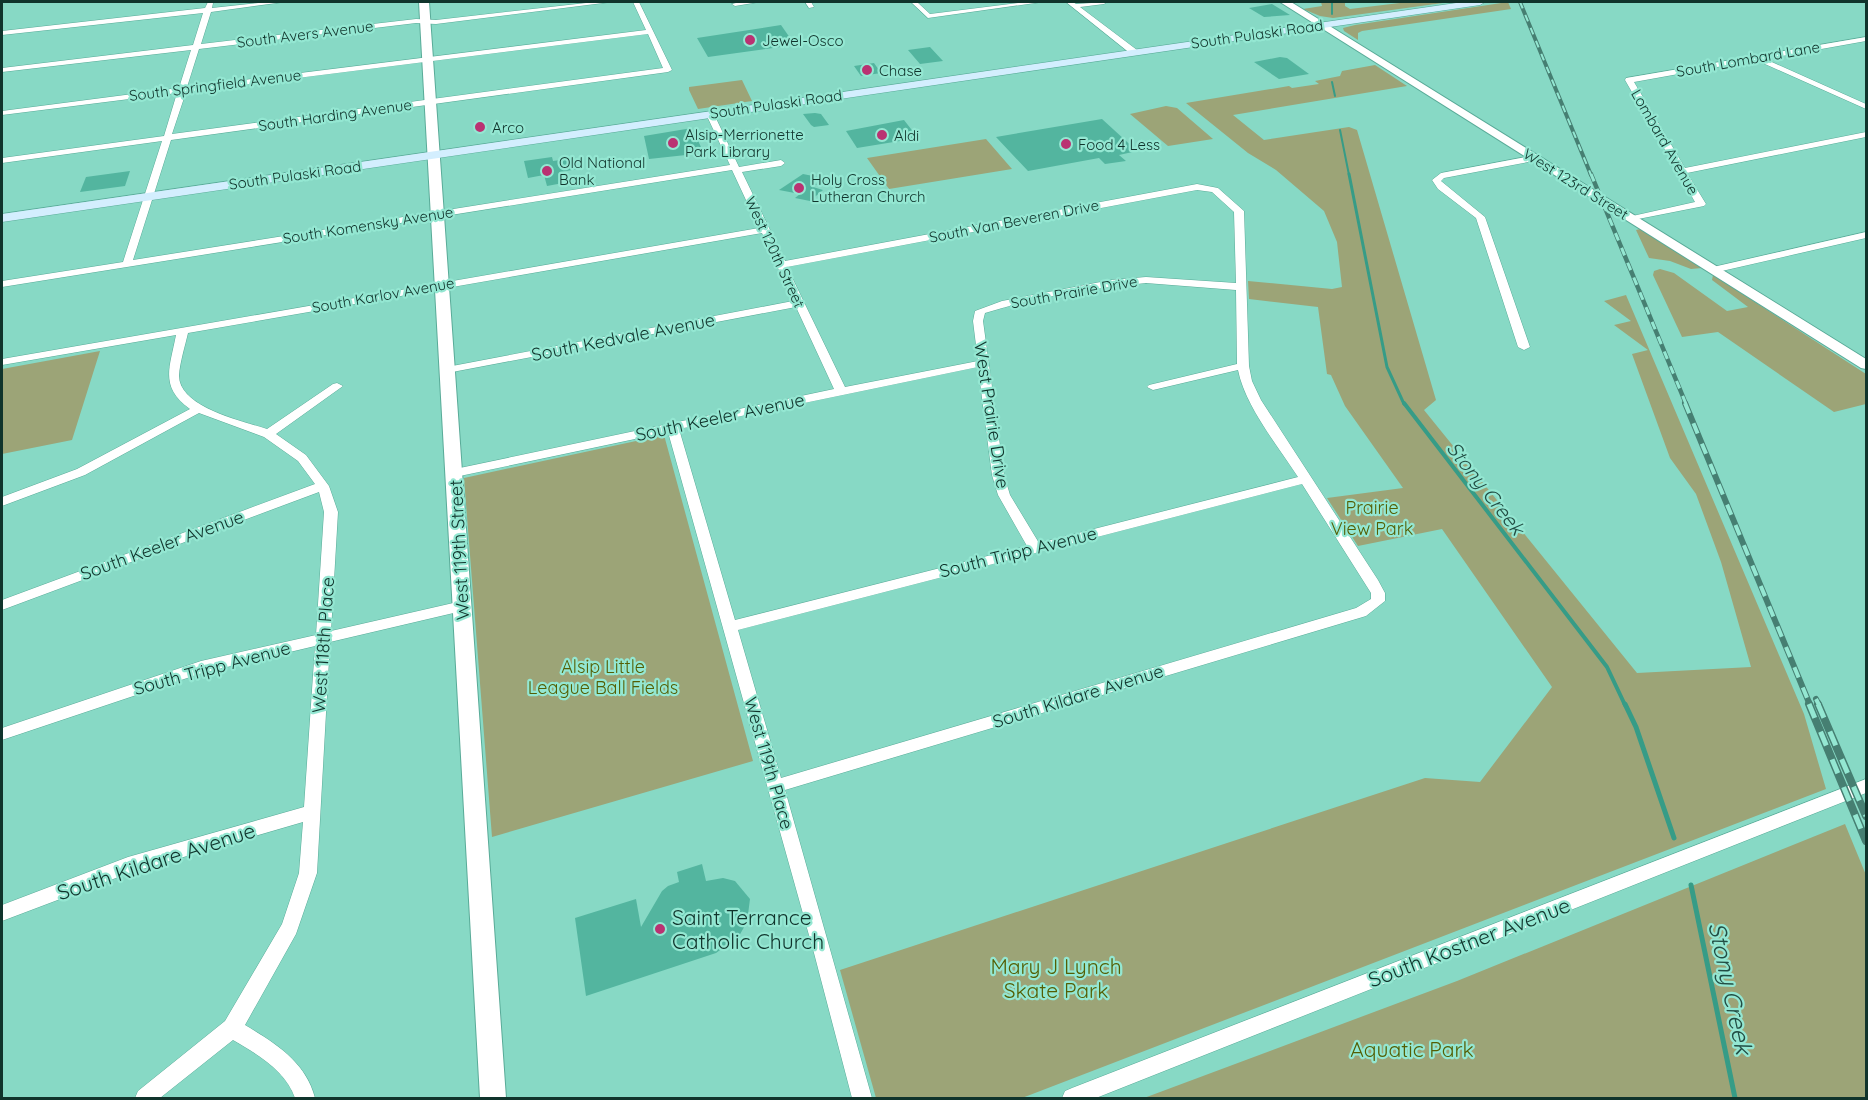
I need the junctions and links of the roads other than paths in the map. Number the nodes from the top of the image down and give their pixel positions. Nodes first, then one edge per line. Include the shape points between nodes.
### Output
1 (280, 2) edge
2 (424, 2) edge
3 (608, 2) edge
4 (636, 2) edge
5 (756, 2) edge
6 (915, 2) edge
7 (1039, 2) edge
8 (1104, 2) edge
9 (1285, 2) edge
10 (1480, 2) edge
11 (735, 4) dead end
12 (1071, 4) edge
13 (209, 6) edge
14 (426, 21) junction
15 (1322, 24) junction
16 (650, 32) junction
17 (2, 33) edge
18 (1866, 39) edge
19 (196, 47) junction
20 (1134, 52) junction
21 (1758, 58) junction
22 (428, 59) junction
23 (2, 70) edge
24 (1629, 80) joint
25 (183, 89) junction
26 (430, 102) junction
27 (1866, 107) edge
28 (2, 113) edge
29 (710, 114) junction
30 (1866, 135) edge
31 (166, 138) junction
32 (434, 154) junction
33 (1536, 158) junction
34 (2, 160) edge
35 (781, 163) dead end
36 (735, 169) junction
37 (1683, 171) junction
38 (148, 196) junction
39 (439, 214) junction
40 (2, 218) edge
41 (1631, 219) junction
42 (765, 230) junction
43 (1866, 235) edge
44 (127, 264) junction
45 (781, 265) junction
46 (1713, 270) junction
47 (2, 284) edge
48 (443, 285) junction
49 (1242, 286) junction
50 (800, 303) junction
51 (980, 311) joint
52 (183, 330) junction
53 (1524, 347) dead end
54 (2, 362) edge
55 (984, 363) junction
56 (1866, 365) edge
57 (1243, 366) junction
58 (447, 370) junction
59 (337, 386) dead end
60 (1153, 387) dead end
61 (841, 391) junction
62 (198, 409) junction
63 (673, 428) junction
64 (268, 434) junction
65 (456, 473) junction
66 (1305, 479) junction
67 (323, 486) junction
68 (2, 502) edge
69 (1035, 547) junction
70 (2, 605) edge
71 (462, 606) junction
72 (730, 627) junction
73 (324, 639) junction
74 (2, 734) edge
75 (776, 786) junction
76 (1866, 786) edge
77 (313, 812) junction
78 (2, 913) edge
79 (232, 1028) junction
80 (145, 1098) edge
81 (305, 1098) edge
82 (493, 1098) edge
83 (862, 1098) edge
84 (1072, 1098) edge

1 - 13 street
2 - 14 street, West 119th Street
3 - 14 street, South Avers Avenue
4 - 16 street
5 - 11 street
6 - 7 street via 928,16
8 - 12 street
9 - 15 street, West 123rd Street
10 - 15 main road, South Pulaski Road
12 - 20 street
13 - 17 street
13 - 19 street
14 - 19 street, South Avers Avenue
14 - 22 street, West 119th Street
15 - 20 main road, South Pulaski Road
15 - 33 street, West 123rd Street
16 - 22 street, South Springfield Avenue
16 - 26 street, South Harding Avenue via 668,70
18 - 21 street, South Lombard Lane
19 - 23 street, South Avers Avenue
19 - 25 street
20 - 29 main road, South Pulaski Road
21 - 24 street, South Lombard Lane
21 - 27 street
22 - 25 street, South Springfield Avenue
22 - 26 street, West 119th Street
24 - 37 street, Lombard Avenue
25 - 28 street, South Springfield Avenue
25 - 31 street
26 - 31 street, South Harding Avenue
26 - 32 street, West 119th Street
29 - 32 main road, South Pulaski Road
29 - 36 street, West 120th Street
30 - 37 street
31 - 34 street, South Harding Avenue
31 - 38 street
32 - 38 main road, South Pulaski Road
32 - 39 street, West 119th Street
33 - 41 street, West 123rd Street
33 - 53 street via 1436,180 1480,217
35 - 36 street, South Komensky Avenue
36 - 39 street, South Komensky Avenue
36 - 42 street, West 120th Street
37 - 41 street, Lombard Avenue via 1701,204
38 - 40 main road, South Pulaski Road
38 - 44 street
39 - 44 street, South Komensky Avenue
39 - 48 street, West 119th Street
41 - 46 street, West 123rd Street
42 - 45 street, West 120th Street
42 - 48 street, South Karlov Avenue
43 - 46 street
44 - 47 street, South Komensky Avenue
45 - 49 street, South Van Beveren Drive via 1197,187 1215,190 1239,211
45 - 50 street, West 120th Street
46 - 56 street, West 123rd Street
48 - 52 street, South Karlov Avenue
48 - 58 street, West 119th Street
49 - 51 street, South Prairie Drive via 1146,280 1112,283
49 - 57 street
50 - 58 street, South Kedvale Avenue
50 - 61 street, West 120th Street
51 - 55 street, West Prairie Drive
52 - 54 street, South Karlov Avenue
52 - 62 street, West 118th Place via 173,377 181,397
55 - 61 street, South Keeler Avenue
55 - 69 street, West Prairie Drive via 998,475 1004,495
57 - 60 street
57 - 66 street via 1255,400
58 - 65 street, West 119th Street
59 - 64 street
61 - 63 street, South Keeler Avenue
62 - 64 street, West 118th Place
62 - 68 street via 81,472
63 - 65 street, South Keeler Avenue
63 - 72 street, West 119th Place
64 - 67 street, West 118th Place via 302,458
65 - 71 street, West 119th Street
66 - 69 street, South Tripp Avenue
66 - 75 street, South Kildare Avenue via 1378,593 1378,602 1362,612
67 - 70 street, South Keeler Avenue
67 - 73 street, West 118th Place via 331,512
69 - 72 street, South Tripp Avenue
71 - 73 street, South Tripp Avenue
71 - 82 street, West 119th Street
72 - 75 street, West 119th Place
73 - 74 street, South Tripp Avenue via 201,667
73 - 77 street, West 118th Place
75 - 83 street, West 119th Place
76 - 84 street, South Kostner Avenue
77 - 78 street, South Kildare Avenue via 128,865
77 - 79 street, West 118th Place via 308,873 290,928
79 - 80 street
79 - 81 street via 281,1059

